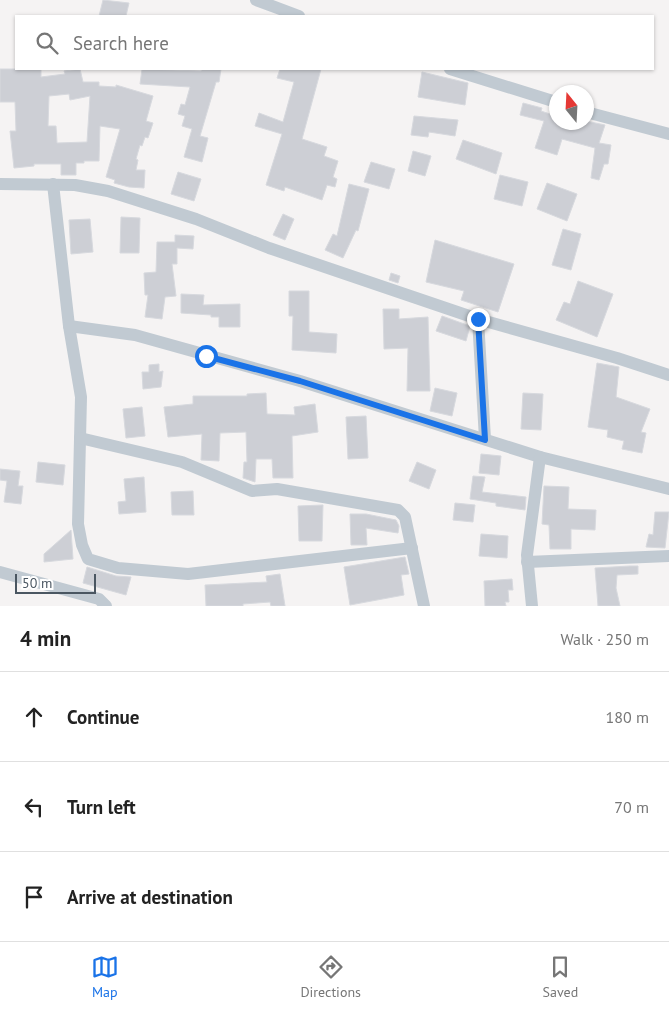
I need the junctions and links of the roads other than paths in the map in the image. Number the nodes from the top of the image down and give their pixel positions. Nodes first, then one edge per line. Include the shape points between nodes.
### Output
1 (256, 0) edge
2 (296, 15) edge
3 (453, 70) edge
4 (549, 100) edge
5 (594, 114) edge
6 (669, 134) edge
7 (0, 184) edge
8 (53, 184) junction
9 (478, 319) junction
10 (70, 326) junction
11 (669, 375) edge
12 (80, 438) junction
13 (485, 440) junction
14 (540, 457) junction
15 (669, 489) edge
16 (412, 548) junction
17 (669, 556) edge
18 (527, 562) junction
19 (0, 572) edge
20 (106, 606) edge
21 (424, 606) edge
22 (532, 606) edge

1 - 2 street
3 - 4 street
5 - 6 street
7 - 8 street
8 - 9 street via 75,185 157,206
8 - 10 street
9 - 11 street
9 - 13 street
10 - 12 street via 81,397
10 - 13 street via 135,334 300,381
12 - 16 street via 182,462 252,491 277,488 398,510 405,517
12 - 16 street via 78,524 88,559 118,568 188,574
13 - 14 street
14 - 15 street
14 - 18 street
16 - 21 street
17 - 18 street
18 - 22 street
19 - 20 street via 99,599

